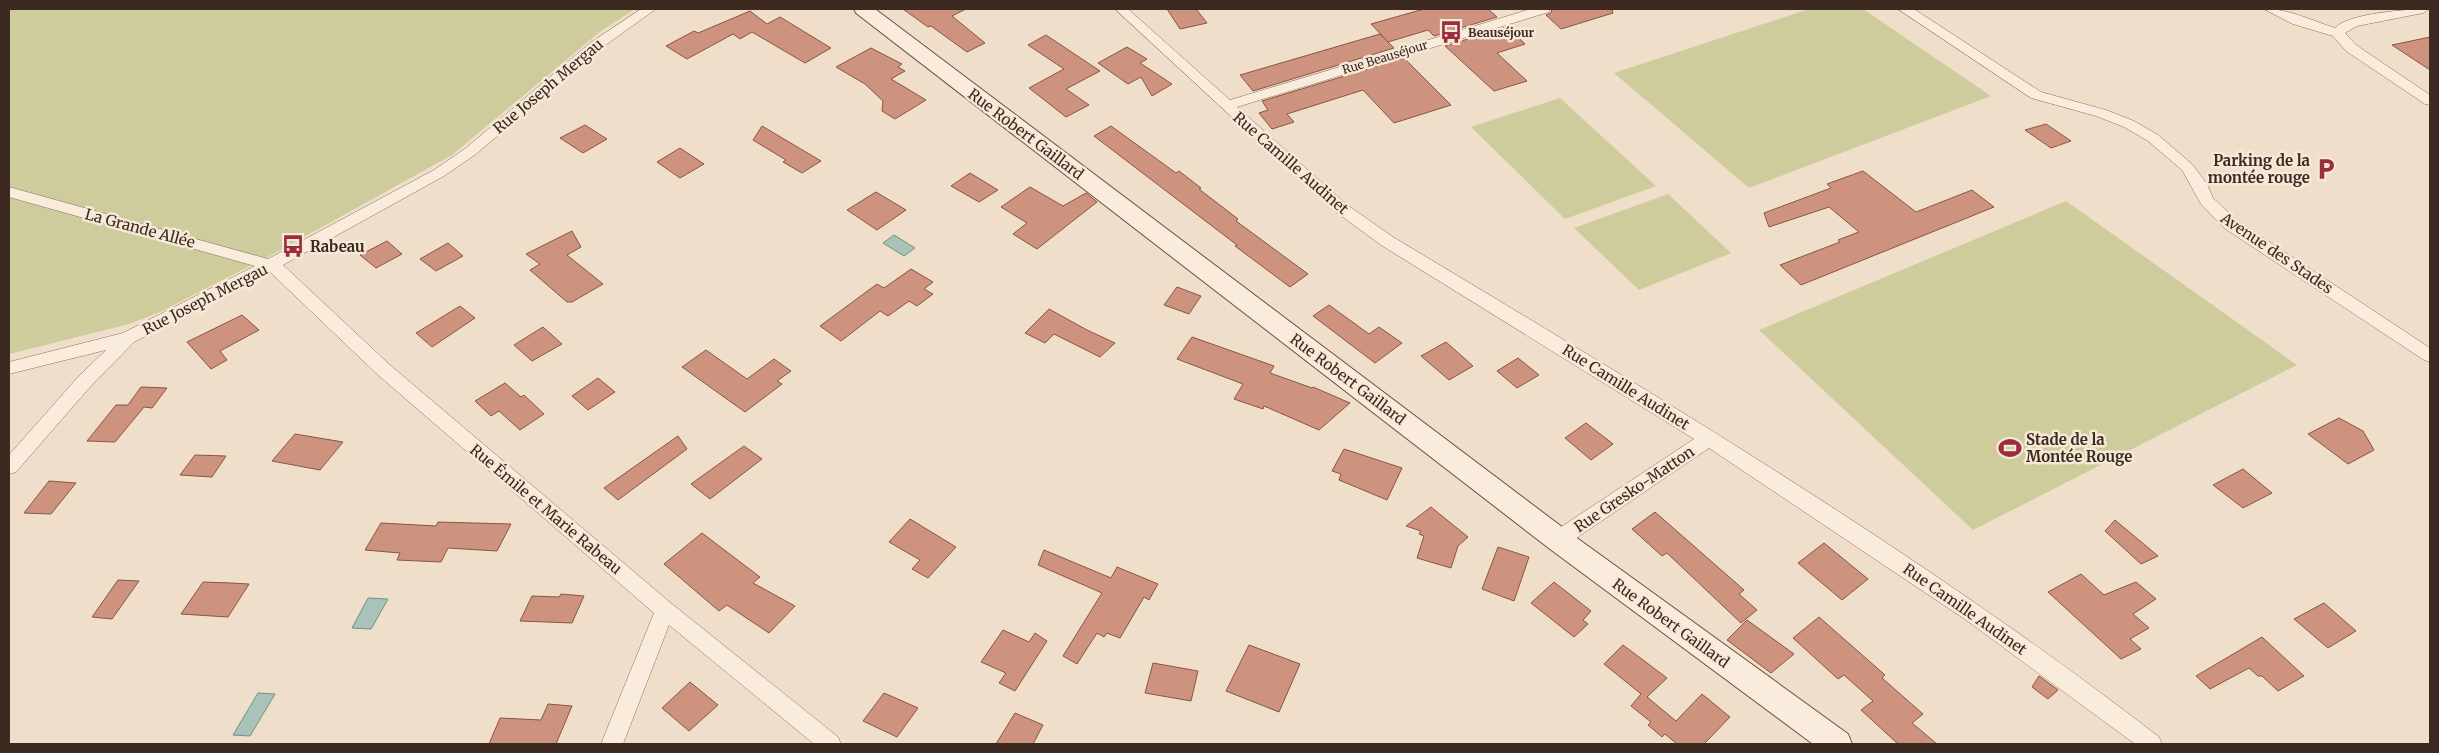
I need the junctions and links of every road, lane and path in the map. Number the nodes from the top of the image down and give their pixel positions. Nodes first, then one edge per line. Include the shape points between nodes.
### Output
1 (649, 9) edge
2 (863, 9) edge
3 (1120, 9) edge
4 (1544, 9) edge
5 (1904, 9) edge
6 (2271, 9) edge
7 (2423, 9) edge
8 (2338, 33) junction
9 (2430, 101) edge
10 (1226, 106) junction
11 (9, 192) edge
12 (271, 264) junction
13 (128, 338) junction
14 (2430, 356) edge
15 (9, 368) edge
16 (1709, 438) junction
17 (9, 467) edge
18 (1560, 541) junction
19 (665, 610) junction
20 (612, 744) edge
21 (830, 744) edge
22 (1837, 744) edge
23 (2150, 744) edge

1 - 12 street, Rue Joseph Mergau via 595,46 457,162
2 - 18 street, Rue Robert Gaillard
3 - 10 street, Rue Camille Audinet
4 - 10 street, Rue Beauséjour
5 - 14 street, Avenue des Stades via 2036,95 2101,113 2152,138 2187,167 2206,200 2223,218
6 - 8 street
7 - 8 street via 2353,23
8 - 9 street via 2351,48
10 - 16 street, Rue Camille Audinet via 1341,208 1387,240
11 - 12 street, La Grande Allée
12 - 13 street, Rue Joseph Mergau
12 - 19 street, Rue Émile et Marie Rabeau via 384,370
13 - 15 street
13 - 17 street, Rue Joseph Mergau via 84,382
16 - 18 street, Rue Gresko-Matton
16 - 23 street, Rue Camille Audinet via 1992,626
18 - 22 street, Rue Robert Gaillard
19 - 20 street
19 - 21 street, Rue Émile et Marie Rabeau

